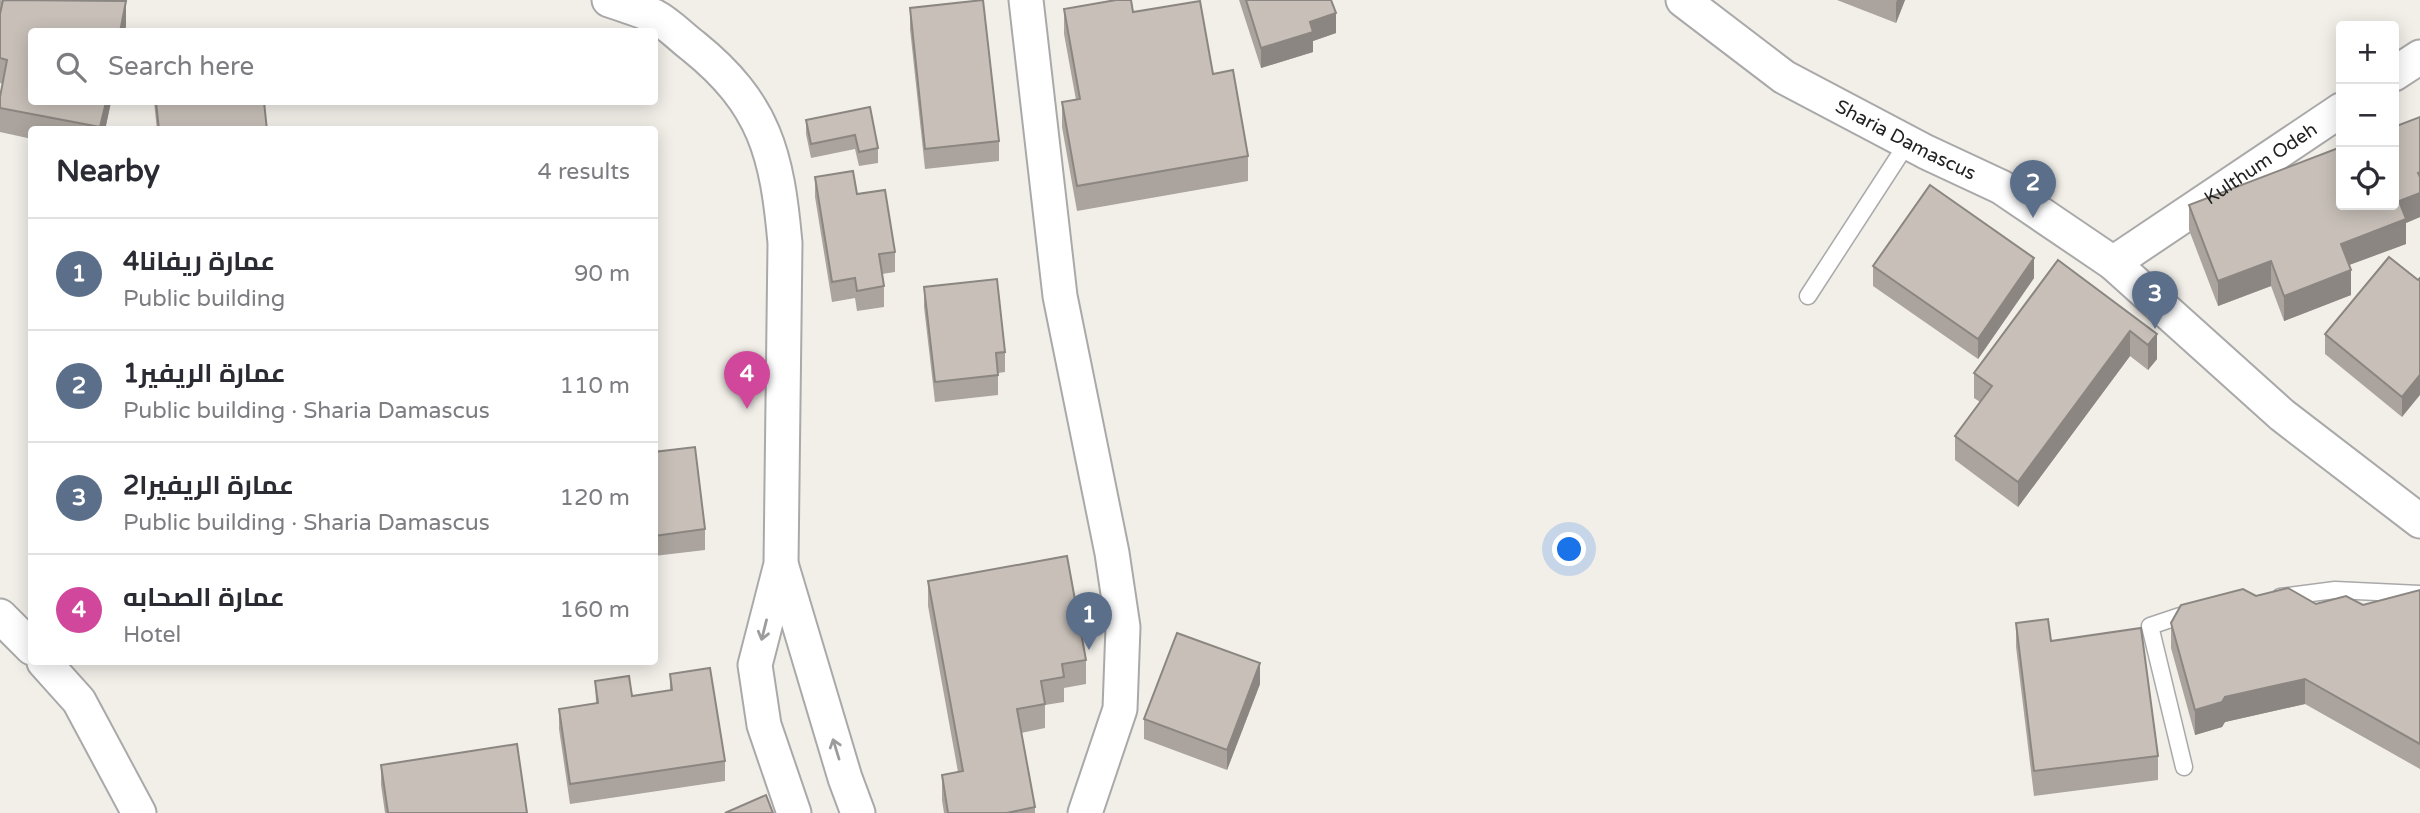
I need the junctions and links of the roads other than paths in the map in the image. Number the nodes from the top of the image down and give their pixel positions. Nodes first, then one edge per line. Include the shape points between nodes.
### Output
1 (609, 0) edge
2 (1026, 0) edge
3 (1683, 0) edge
4 (2420, 57) edge
5 (2399, 71) edge
6 (2336, 113) edge
7 (1908, 142) junction
8 (2113, 263) junction
9 (1808, 296) dead end
10 (2420, 521) edge
11 (781, 564) junction
12 (2420, 594) edge
13 (2258, 600) edge
14 (2207, 607) edge
15 (0, 616) edge
16 (28, 644) edge
17 (47, 665) edge
18 (2184, 767) dead end
19 (139, 813) edge
20 (794, 813) edge
21 (858, 813) edge
22 (1085, 813) edge

1 - 11 street via 657,18 721,69 757,115 771,152 781,193 785,243
2 - 22 street via 1060,296 1123,627 1120,709
3 - 7 street, Sharia Damascus via 1784,77
4 - 5 street
6 - 8 street, Kulthum Odeh
7 - 8 street, Sharia Damascus via 2001,187
7 - 9 lane
8 - 10 street, Sharia Damascus via 2282,415
11 -> 20 street via 755,665 764,725
21 -> 11 street
12 - 13 lane via 2335,590
14 - 18 lane via 2150,626
15 - 16 street
17 - 19 street via 79,701

